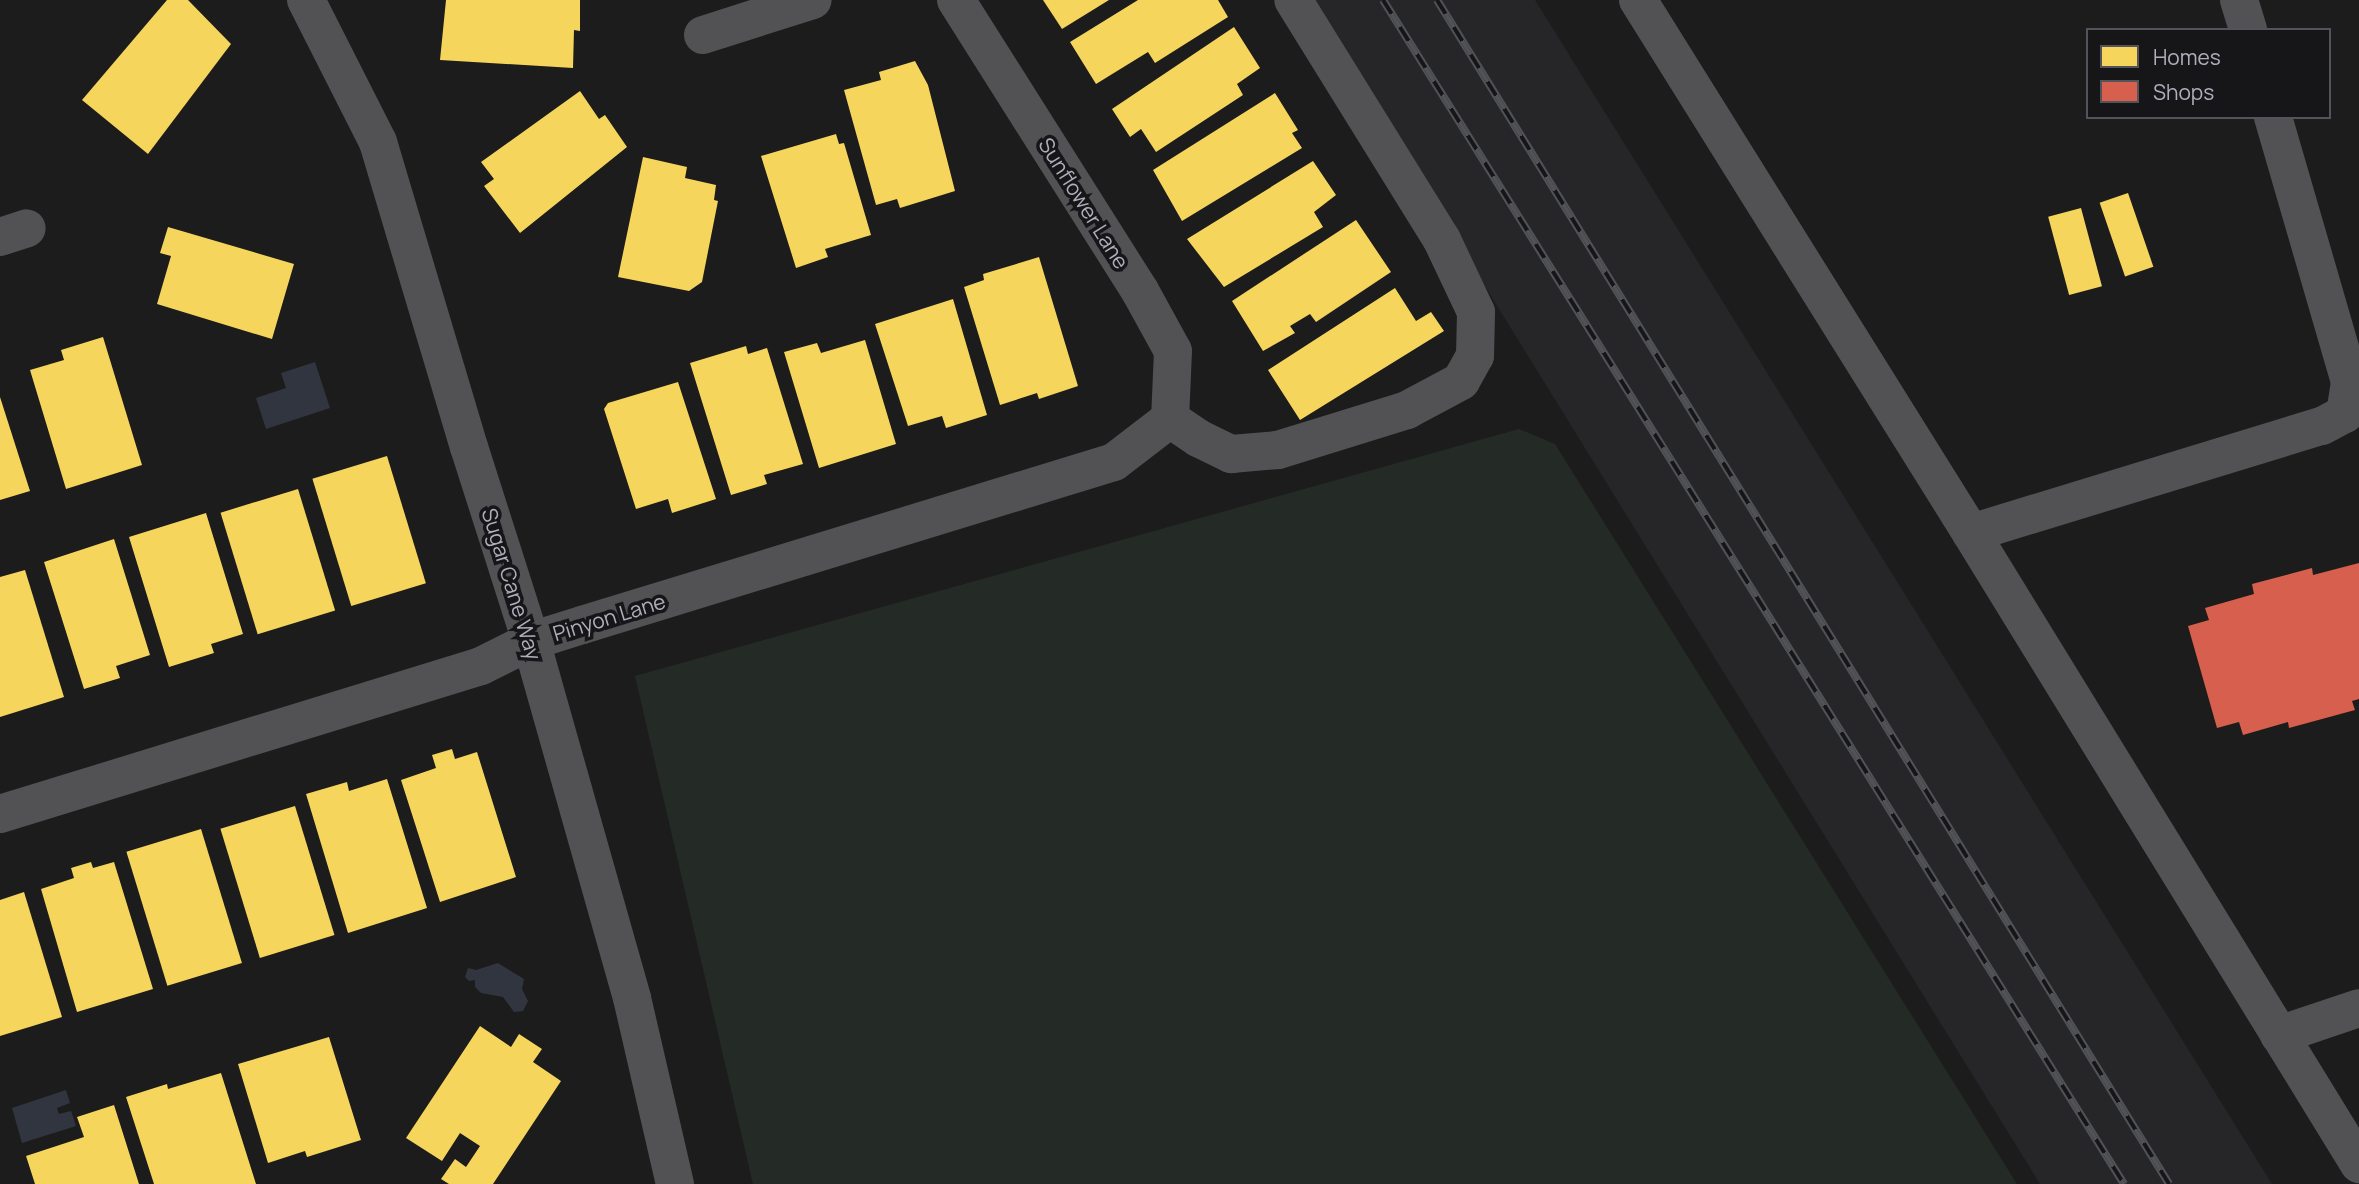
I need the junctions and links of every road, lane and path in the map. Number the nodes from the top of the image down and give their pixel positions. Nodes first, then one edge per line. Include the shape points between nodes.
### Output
1 (306, 0) edge
2 (813, 0) edge
3 (956, 0) edge
4 (1293, 0) edge
5 (1638, 0) edge
6 (2239, 0) edge
7 (2247, 28) edge
8 (703, 35) dead end
9 (2274, 119) edge
10 (1170, 419) junction
11 (1971, 533) junction
12 (531, 641) junction
13 (0, 814) edge
14 (2359, 1008) edge
15 (2279, 1035) junction
16 (2359, 1164) edge
17 (675, 1184) edge

1 - 12 street, Sugar Cane Way via 378,142
2 - 8 street
3 - 10 street, Sunflower Lane via 1173,351
4 - 10 street via 1442,240 1476,312 1475,356 1461,381 1407,410 1278,450 1231,454
5 - 11 street
6 - 7 street
9 - 11 street via 2350,382 2345,414 2322,426
10 - 12 street, Pinyon Lane via 1114,462
11 - 15 street
12 - 13 street, Pinyon Lane via 481,666
12 - 17 street, Sugar Cane Way via 632,998
14 - 15 street
15 - 16 street

